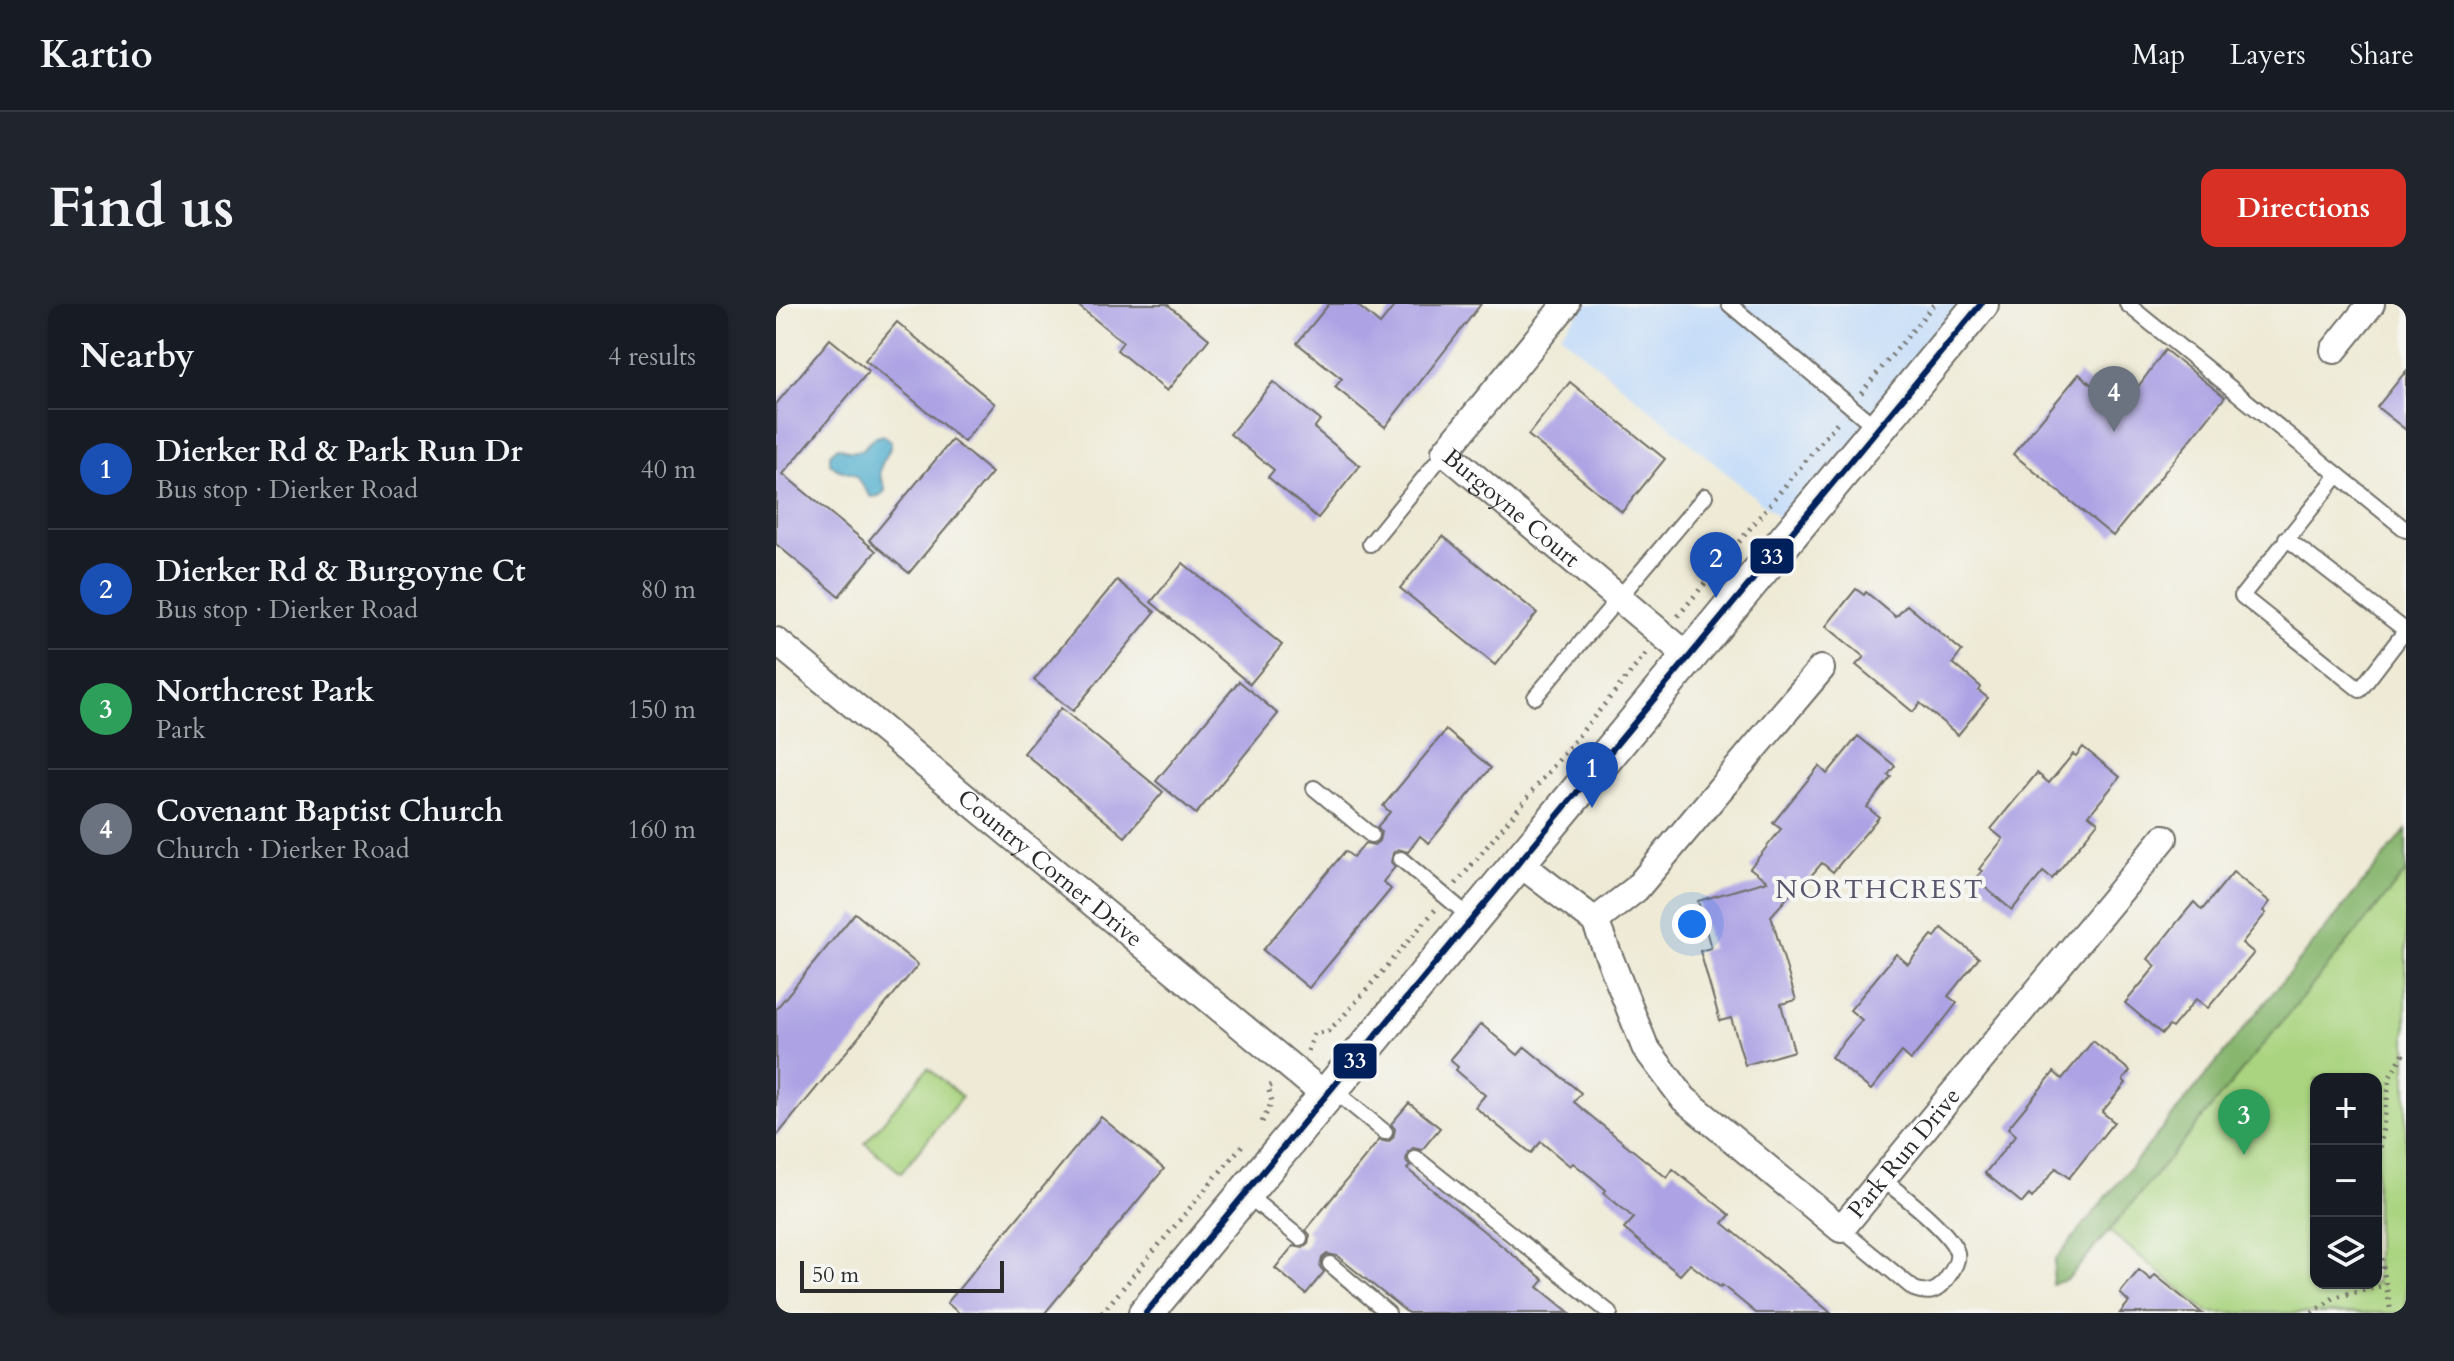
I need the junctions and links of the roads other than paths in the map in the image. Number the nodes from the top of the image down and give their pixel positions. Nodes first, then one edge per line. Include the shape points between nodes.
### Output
1 (1566, 304) edge
2 (1729, 304) edge
3 (1981, 304) edge
4 (2127, 304) edge
5 (2371, 304) edge
6 (2334, 350) dead end
7 (1878, 429) junction
8 (1445, 452) junction
9 (2338, 475) junction
10 (1705, 496) dead end
11 (2406, 530) edge
12 (2286, 538) junction
13 (1370, 544) dead end
14 (1619, 597) junction
15 (2406, 630) edge
16 (776, 641) edge
17 (1689, 657) junction
18 (1821, 669) dead end
19 (1535, 697) dead end
20 (1314, 788) dead end
21 (1371, 835) dead end
22 (2164, 838) dead end
23 (1401, 859) dead end
24 (1518, 862) junction
25 (1471, 918) junction
26 (1595, 921) junction
27 (1329, 1093) junction
28 (1385, 1132) dead end
29 (1416, 1158) dead end
30 (1882, 1179) junction
31 (1246, 1193) junction
32 (1841, 1229) junction
33 (1300, 1238) dead end
34 (1330, 1264) dead end
35 (1146, 1313) edge
36 (1388, 1313) edge
37 (1610, 1313) edge

1 - 8 street, Burgoyne Court
2 - 7 lane
3 - 7 street
4 - 9 lane
5 - 6 street
7 - 17 street
8 - 13 lane
8 - 14 street, Burgoyne Court
9 - 11 lane
9 - 12 lane
10 - 14 lane
12 - 15 lane
12 - 15 lane via 2242,596 2360,690
14 - 17 street, Burgoyne Court
14 - 19 lane
16 - 27 street, Country Corner Drive
17 - 24 street
18 - 26 street via 1636,889
20 - 21 lane
22 - 30 street, Park Run Drive
23 - 25 lane
24 - 25 street
24 - 26 street
25 - 27 street
26 - 32 street, Park Run Drive via 1645,1047 1684,1099
27 - 28 lane
27 - 31 street
29 - 37 lane
30 - 32 street, Park Run Drive
30 - 32 lane via 1957,1252 1957,1262 1939,1289 1927,1294 1914,1289
31 - 33 lane
31 - 35 street
34 - 36 lane

